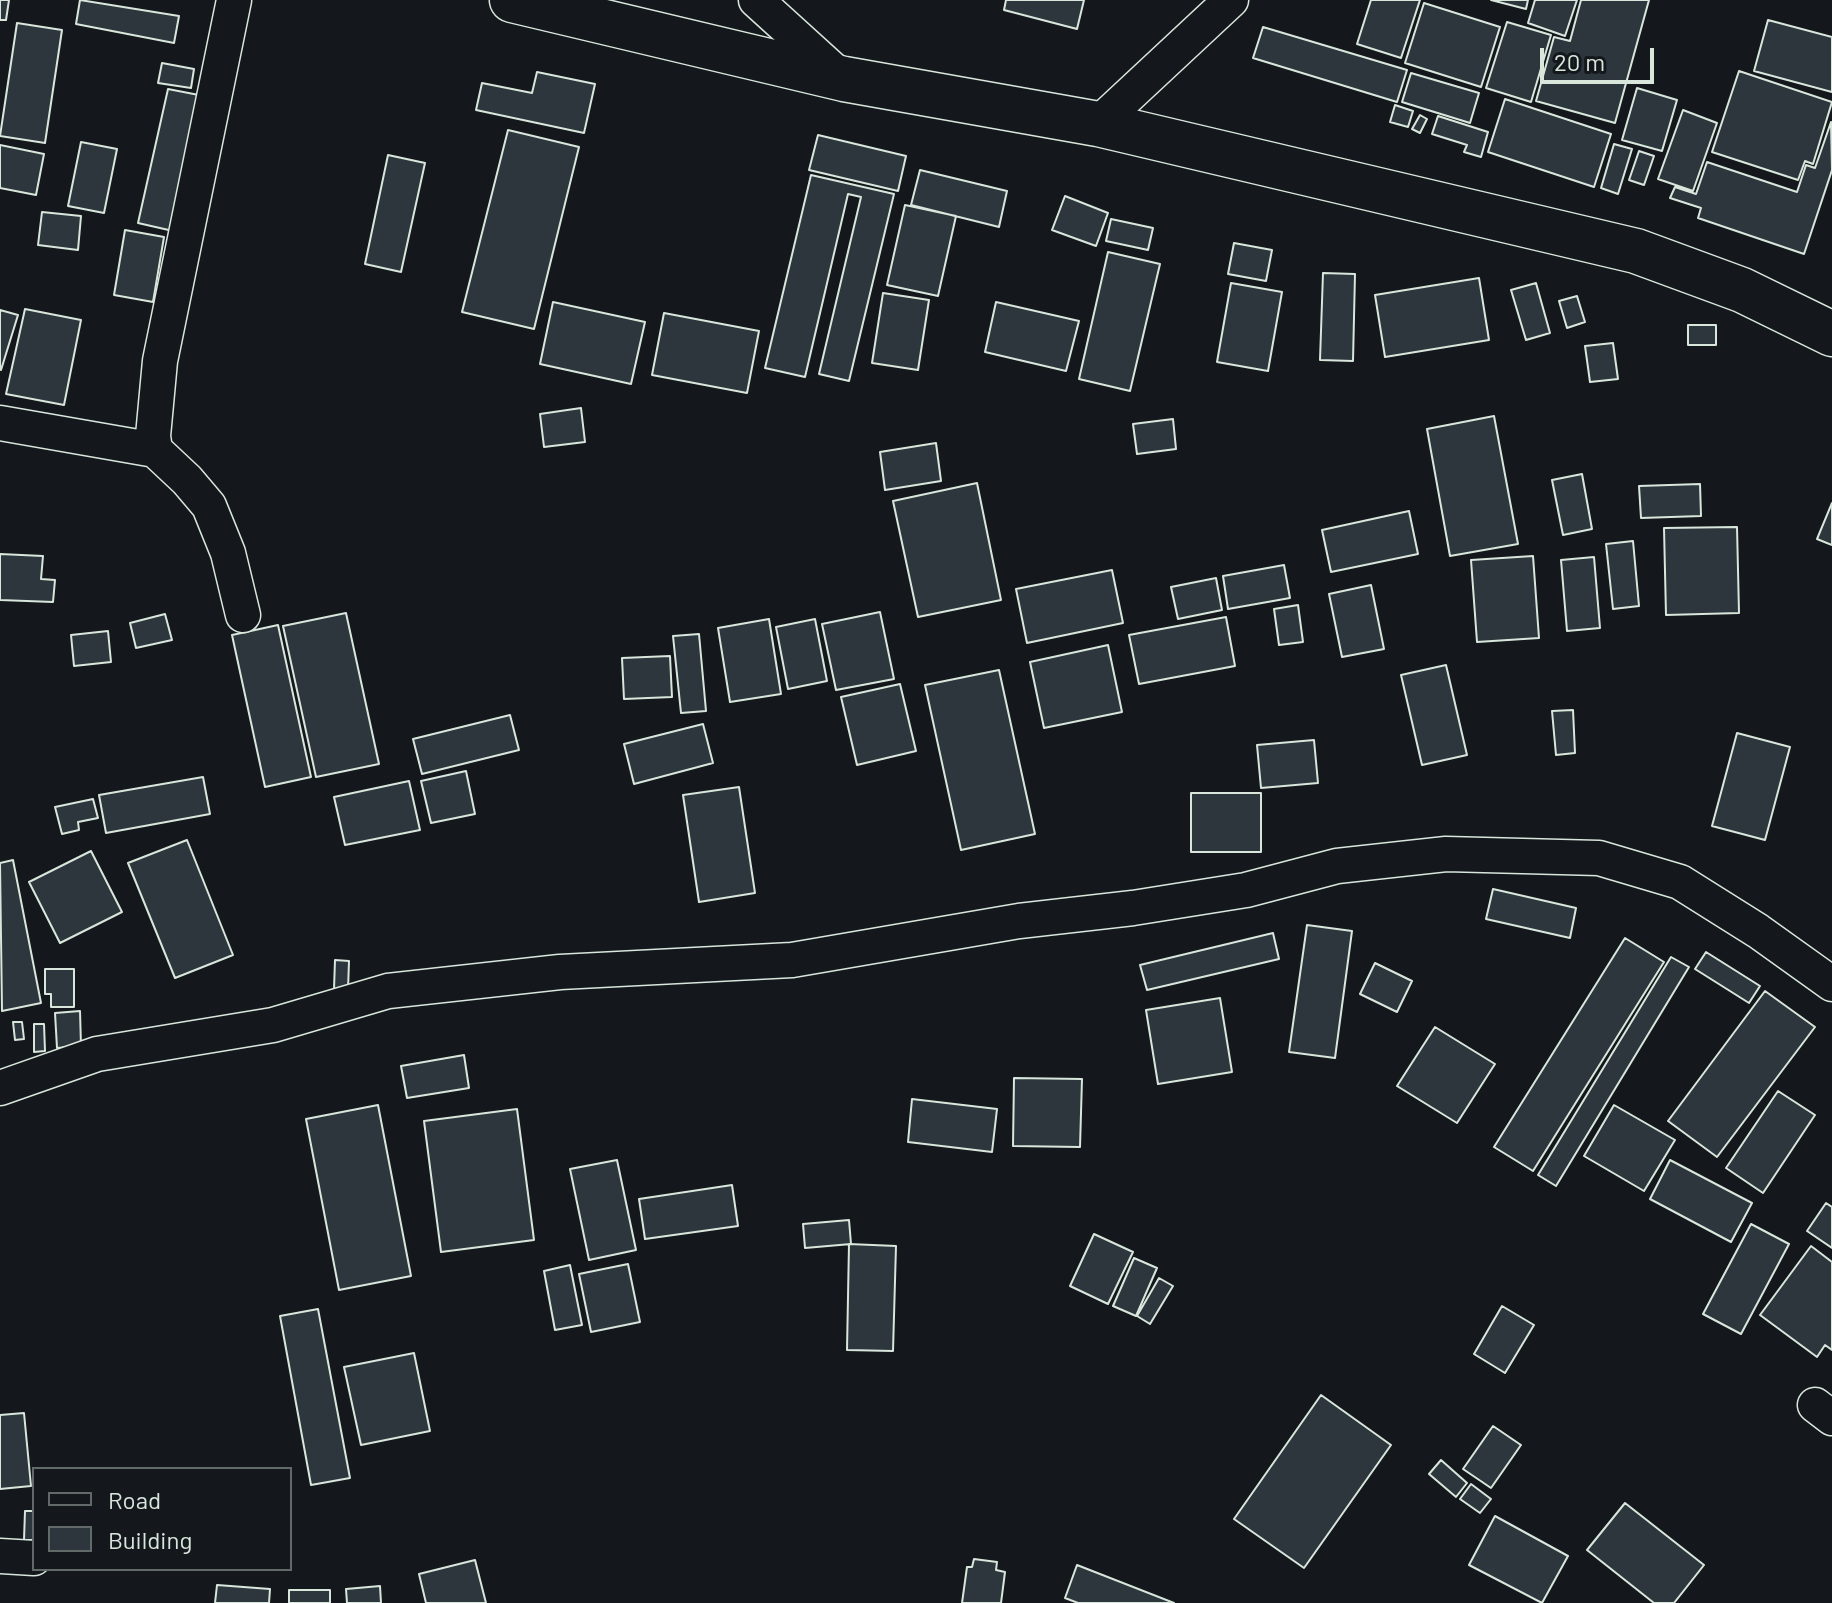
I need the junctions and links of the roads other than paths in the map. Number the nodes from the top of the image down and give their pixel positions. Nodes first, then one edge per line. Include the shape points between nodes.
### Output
1 (234, 0) edge
2 (512, 0) edge
3 (756, 0) edge
4 (1231, 0) edge
5 (844, 79) junction
6 (1098, 124) junction
7 (1832, 334) edge
8 (0, 423) edge
9 (155, 450) junction
10 (243, 615) dead end
11 (1832, 984) edge
12 (0, 1088) edge
13 (0, 1556) edge
14 (32, 1558) edge

1 - 9 street via 160,361 153,411
2 - 5 street
3 - 5 street
4 - 6 street
5 - 6 street
6 - 7 street via 1636,251 1742,290
8 - 9 street
9 - 10 street via 209,506 228,553
11 - 12 street via 1680,882 1599,858 1446,854 1337,866 1246,890 792,960 560,972 388,991 273,1025 97,1054
13 - 14 street

